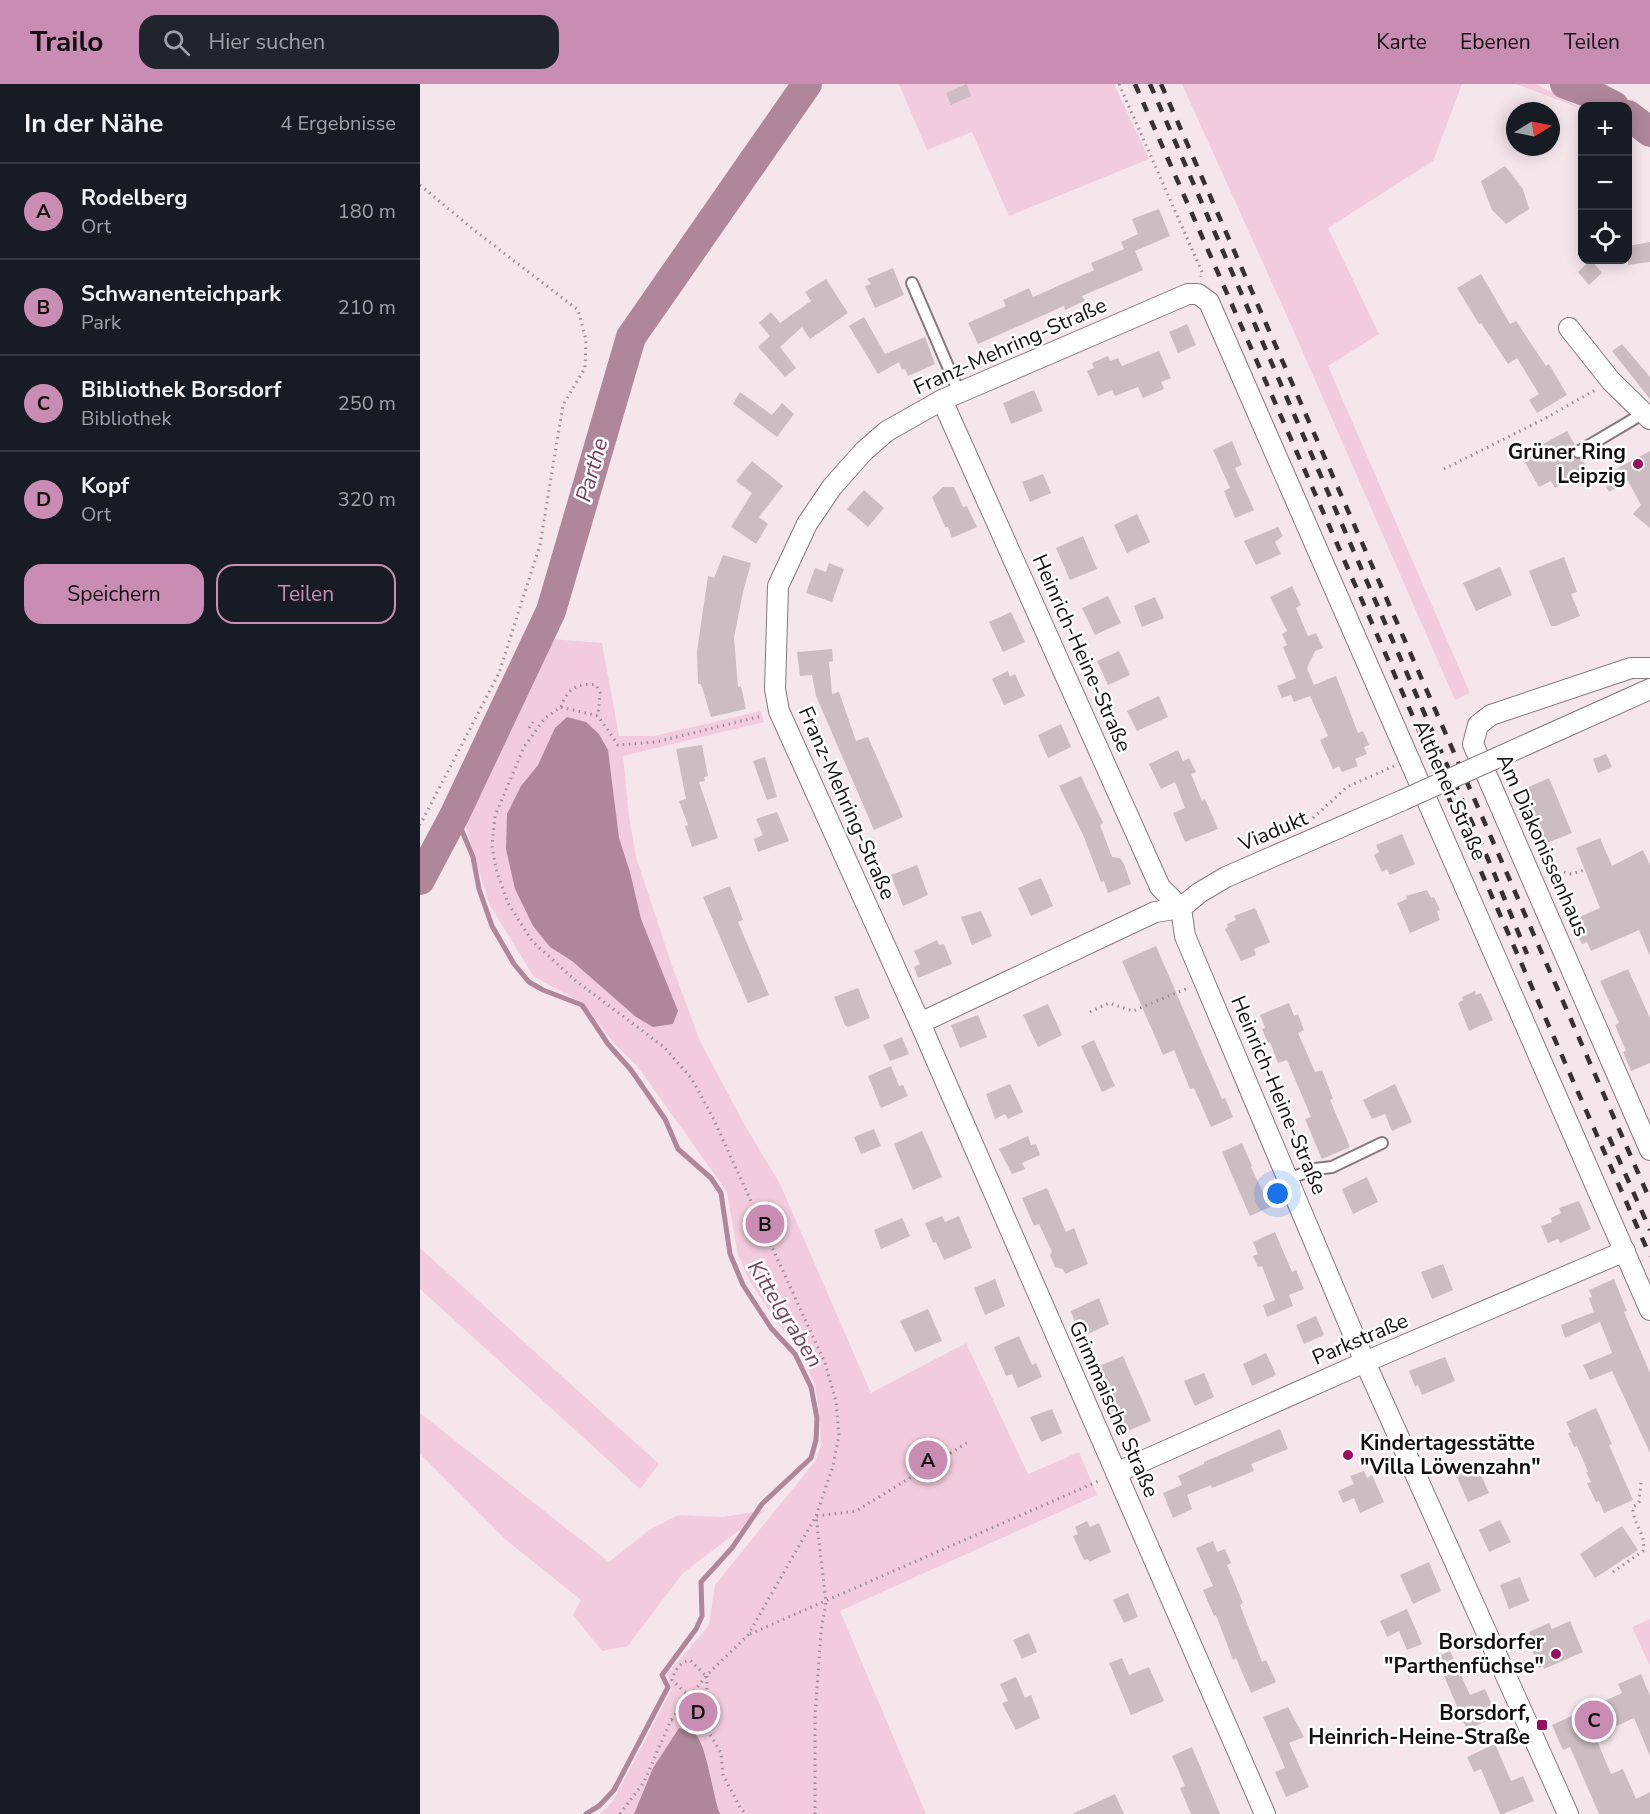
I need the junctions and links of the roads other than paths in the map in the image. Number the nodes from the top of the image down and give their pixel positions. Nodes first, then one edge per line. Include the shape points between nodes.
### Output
1 (912, 282) dead end
2 (1198, 294) joint
3 (1569, 328) dead end
4 (950, 396) junction
5 (1647, 416) edge
6 (1578, 452) dead end
7 (1650, 669) edge
8 (1650, 689) edge
9 (1181, 908) junction
10 (920, 1023) junction
11 (1382, 1143) dead end
12 (1650, 1150) edge
13 (1288, 1179) junction
14 (1625, 1251) junction
15 (1650, 1310) edge
16 (1365, 1362) junction
17 (1116, 1473) junction
18 (1265, 1814) edge
19 (1568, 1814) edge

1 - 4 lane
2 - 4 street, Franz-Mehring-Straße via 1188,294
2 - 14 street, Althener Straße via 1209,302
3 - 5 street via 1611,381
4 - 9 street, Heinrich-Heine-Straße via 1160,887
4 - 10 street, Franz-Mehring-Straße via 887,430 848,469 807,524 778,586 775,689 779,711
5 - 6 lane
7 - 12 street, Am Diakonissenhaus via 1631,668 1491,715 1478,725 1473,744
8 - 9 street, Viadukt, bridge via 1226,877
9 - 10 street, Viadukt via 1155,912
9 - 13 street, Heinrich-Heine-Straße via 1185,936
10 - 17 street, Grimmaische Straße
11 - 13 lane via 1332,1167
13 - 16 street, Heinrich-Heine-Straße
14 - 15 street, Althener Straße
14 - 16 street, Parkstraße
16 - 17 street, Parkstraße
16 - 19 street, Heinrich-Heine-Straße
17 - 18 street, Grimmaische Straße

